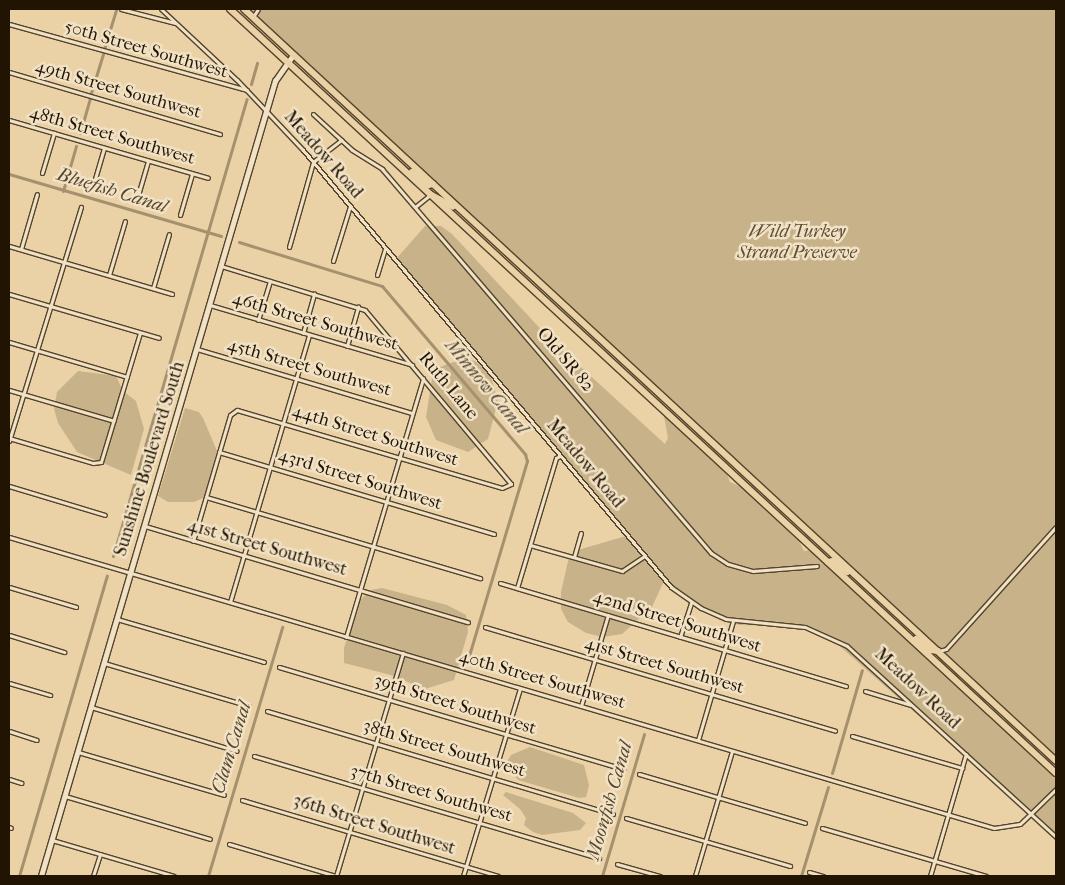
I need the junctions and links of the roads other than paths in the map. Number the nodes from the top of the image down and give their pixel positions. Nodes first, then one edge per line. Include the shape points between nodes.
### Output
1 (121, 9) edge
2 (161, 9) edge
3 (230, 9) edge
4 (244, 9) edge
5 (258, 9) edge
6 (252, 17) junction
7 (176, 23) junction
8 (9, 24) edge
9 (293, 55) junction
10 (287, 62) junction
11 (9, 72) edge
12 (247, 90) junction
13 (266, 111) junction
14 (312, 114) dead end
15 (9, 121) edge
16 (54, 133) junction
17 (220, 134) dead end
18 (341, 140) junction
19 (378, 146) junction
20 (104, 148) junction
21 (148, 161) junction
22 (313, 162) junction
23 (42, 173) dead end
24 (192, 174) junction
25 (208, 178) dead end
26 (433, 184) junction
27 (92, 189) dead end
28 (37, 194) dead end
29 (430, 194) junction
30 (136, 202) dead end
31 (350, 206) junction
32 (81, 207) dead end
33 (415, 208) junction
34 (180, 215) dead end
35 (125, 220) dead end
36 (169, 234) dead end
37 (494, 241) junction
38 (9, 246) edge
39 (289, 247) dead end
40 (385, 248) junction
41 (20, 249) junction
42 (62, 261) junction
43 (333, 261) dead end
44 (222, 266) junction
45 (377, 275) dead end
46 (109, 276) junction
47 (270, 281) junction
48 (153, 288) junction
49 (9, 294) edge
50 (172, 294) dead end
51 (314, 294) junction
52 (210, 305) junction
53 (49, 306) junction
54 (358, 307) junction
55 (258, 320) junction
56 (140, 333) junction
57 (303, 333) junction
58 (309, 335) junction
59 (159, 338) dead end
60 (9, 342) edge
61 (347, 346) junction
62 (197, 349) junction
63 (36, 350) junction
64 (412, 365) junction
65 (127, 377) junction
66 (423, 378) junction
67 (296, 379) junction
68 (9, 390) edge
69 (23, 394) junction
70 (412, 413) junction
71 (114, 421) junction
72 (283, 423) junction
73 (9, 439) edge
74 (219, 452) junction
75 (560, 456) junction
76 (399, 458) junction
77 (270, 467) junction
78 (9, 486) edge
79 (509, 488) joint
80 (206, 497) junction
81 (386, 502) junction
82 (257, 512) junction
83 (773, 512) junction
84 (105, 515) dead end
85 (144, 526) junction
86 (1056, 527) edge
87 (581, 533) dead end
88 (494, 534) dead end
89 (9, 537) edge
90 (192, 541) junction
91 (530, 544) junction
92 (373, 546) junction
93 (828, 549) junction
94 (244, 556) junction
95 (644, 556) junction
96 (574, 557) junction
97 (828, 562) junction
98 (817, 566) dead end
99 (131, 573) junction
100 (480, 578) dead end
101 (500, 583) dead end
102 (9, 587) edge
103 (517, 588) junction
104 (360, 590) junction
105 (877, 595) junction
106 (230, 602) junction
107 (691, 602) junction
108 (76, 607) dead end
109 (878, 609) junction
110 (608, 615) junction
111 (117, 619) junction
112 (733, 621) junction
113 (468, 622) dead end
114 (485, 627) dead end
115 (9, 636) edge
116 (346, 637) junction
117 (680, 637) junction
118 (725, 650) junction
119 (938, 651) junction
120 (64, 652) dead end
121 (403, 653) junction
122 (595, 660) junction
123 (264, 662) dead end
124 (104, 663) junction
125 (279, 667) dead end
126 (9, 683) edge
127 (846, 686) dead end
128 (520, 688) junction
129 (865, 691) dead end
130 (712, 694) junction
131 (50, 695) dead end
132 (389, 699) junction
133 (249, 706) dead end
134 (581, 706) junction
135 (914, 706) junction
136 (91, 707) junction
137 (267, 711) dead end
138 (9, 731) edge
139 (835, 731) dead end
140 (506, 734) junction
141 (852, 736) dead end
142 (37, 740) dead end
143 (698, 740) junction
144 (376, 744) junction
145 (237, 751) dead end
146 (732, 751) junction
147 (78, 752) junction
148 (966, 754) junction
149 (254, 756) dead end
150 (1056, 761) edge
151 (962, 768) junction
152 (623, 769) dead end
153 (1056, 773) edge
154 (639, 774) dead end
155 (493, 778) junction
156 (9, 779) edge
157 (21, 783) dead end
158 (363, 788) junction
159 (1056, 789) edge
160 (224, 795) dead end
161 (65, 796) junction
162 (718, 797) junction
163 (242, 800) dead end
164 (613, 814) dead end
165 (1032, 814) junction
166 (948, 815) junction
167 (626, 818) dead end
168 (480, 822) junction
169 (805, 823) dead end
170 (822, 828) dead end
171 (350, 832) junction
172 (1056, 837) edge
173 (210, 839) dead end
174 (52, 840) junction
175 (705, 841) junction
176 (229, 844) dead end
177 (100, 854) junction
178 (599, 858) dead end
179 (934, 861) junction
180 (617, 864) dead end
181 (790, 866) dead end
182 (466, 867) junction
183 (809, 872) dead end
184 (41, 876) edge
185 (93, 876) edge
186 (174, 876) edge
187 (336, 876) edge
188 (463, 876) edge
189 (498, 876) edge
190 (660, 876) edge
191 (695, 876) edge
192 (823, 876) edge
193 (930, 876) edge
194 (986, 876) edge

1 - 7 street
2 - 7 street, Meadow Road
3 - 10 highway
4 - 6 highway
5 - 6 street
6 - 9 highway
7 - 12 street, Meadow Road
8 - 12 street, 50th Street Southwest via 231,89
9 - 10 street, Sunshine Boulevard South
9 - 26 highway
10 - 13 street, Sunshine Boulevard South via 276,77
10 - 19 highway
11 - 17 street, 49th Street Southwest
12 - 13 street, Meadow Road
13 - 22 street, Meadow Road
13 - 44 street, Sunshine Boulevard South
14 - 18 street, Old SR 82
15 - 16 street, 48th Street Southwest
16 - 20 street, 48th Street Southwest
16 - 23 street
18 - 22 street
18 - 33 street, Old SR 82 via 375,162
19 - 26 highway via 422,181
19 - 29 highway
20 - 21 street, 48th Street Southwest
20 - 27 street
21 - 24 street, 48th Street Southwest
21 - 30 street
22 - 31 street, Meadow Road
22 - 39 street
24 - 25 street, 48th Street Southwest
24 - 34 street
26 - 37 highway
28 - 41 street
29 - 33 street
29 - 37 highway via 438,196
29 - 83 highway
31 - 40 street, Meadow Road
31 - 43 street
32 - 42 street
33 - 98 street, Old SR 82 via 711,553 728,564 753,572
35 - 46 street
36 - 48 street
37 - 93 highway
38 - 41 street
40 - 45 street
40 - 75 street, Meadow Road
41 - 42 street
42 - 46 street
42 - 53 street
44 - 47 street
44 - 52 street, Sunshine Boulevard South
46 - 48 street
47 - 51 street
47 - 55 street
48 - 50 street
49 - 53 street
51 - 54 street
51 - 57 street
52 - 55 street, 46th Street Southwest
52 - 62 street, Sunshine Boulevard South
53 - 56 street
53 - 63 street
54 - 61 street
54 - 64 street, Ruth Lane via 365,310
55 - 57 street, 46th Street Southwest
56 - 59 street
56 - 65 street
57 - 58 street, 46th Street Southwest
58 - 61 street, 46th Street Southwest
58 - 67 street
60 - 63 street
61 - 64 street, 46th Street Southwest
62 - 67 street, 45th Street Southwest
62 - 85 street, Sunshine Boulevard South
63 - 65 street
63 - 69 street
64 - 66 street, Ruth Lane
65 - 71 street
66 - 70 street
66 - 79 street, Ruth Lane via 510,481
67 - 70 street, 45th Street Southwest
67 - 72 street
68 - 69 street
69 - 71 street
69 - 73 street
70 - 76 street
71 - 73 street via 103,459 97,463
72 - 74 street, 44th Street Southwest via 234,411
72 - 76 street, 44th Street Southwest
72 - 77 street
74 - 77 street, 43rd Street Southwest
74 - 80 street
75 - 91 street via 556,458
75 - 95 street, Meadow Road
76 - 79 street, 44th Street Southwest
76 - 81 street
77 - 81 street, 43rd Street Southwest
77 - 82 street
78 - 84 street
80 - 82 street
80 - 90 street
81 - 88 street, 43rd Street Southwest
81 - 92 street
82 - 92 street
82 - 94 street
83 - 93 highway via 819,548
83 - 97 highway
85 - 90 street, 41st Street Southwest
85 - 99 street, Sunshine Boulevard South
86 - 119 street via 946,649
87 - 96 street
89 - 99 street, 40th Street Southwest
90 - 94 street, 41st Street Southwest
91 - 96 street
91 - 103 street
92 - 100 street
92 - 104 street
93 - 105 highway
94 - 104 street, 41st Street Southwest
94 - 106 street
95 - 96 street via 622,571
95 - 107 street, Meadow Road
97 - 105 highway via 836,563 870,593
97 - 109 highway
99 - 106 street, 40th Street Southwest
99 - 111 street, Sunshine Boulevard South
101 - 103 street, 42nd Street Southwest
102 - 108 street
103 - 110 street, 42nd Street Southwest
104 - 113 street, 41st Street Southwest
104 - 116 street
105 - 119 highway
106 - 116 street, 40th Street Southwest
107 - 112 street, Meadow Road
107 - 117 street
109 - 119 highway via 891,615 930,650
109 - 153 highway
110 - 117 street, 42nd Street Southwest
110 - 122 street
111 - 123 street
111 - 124 street, Sunshine Boulevard South
112 - 118 street
112 - 135 street, Meadow Road via 797,626 831,636 854,651
114 - 122 street, 41st Street Southwest
115 - 120 street
116 - 121 street, 40th Street Southwest
117 - 118 street, 42nd Street Southwest
118 - 127 street, 42nd Street Southwest
118 - 130 street
119 - 150 highway
121 - 128 street, 40th Street Southwest
121 - 132 street
122 - 130 street, 41st Street Southwest
122 - 134 street
124 - 133 street
124 - 136 street, Sunshine Boulevard South
125 - 132 street, 39th Street Southwest
126 - 131 street
128 - 134 street, 40th Street Southwest
128 - 140 street
129 - 135 street
130 - 139 street, 41st Street Southwest
130 - 143 street
132 - 140 street, 39th Street Southwest
132 - 144 street
134 - 143 street, 40th Street Southwest
135 - 148 street, Meadow Road
136 - 145 street
136 - 147 street, Sunshine Boulevard South
137 - 144 street, 38th Street Southwest
138 - 142 street
140 - 152 street, 39th Street Southwest
140 - 155 street
141 - 151 street
143 - 146 street, 40th Street Southwest
144 - 155 street, 38th Street Southwest
144 - 158 street
146 - 162 street
146 - 166 street, 40th Street Southwest
147 - 160 street
147 - 161 street, Sunshine Boulevard South
148 - 151 street
148 - 165 street, Meadow Road
149 - 158 street, 37th Street Southwest
151 - 166 street
154 - 162 street
155 - 164 street, 38th Street Southwest
155 - 168 street
156 - 157 street
158 - 168 street, 37th Street Southwest
158 - 171 street
159 - 165 street, 40th Street Southwest
161 - 173 street
161 - 174 street, Sunshine Boulevard South
162 - 169 street
162 - 175 street
163 - 171 street, 36th Street Southwest
165 - 166 street, 40th Street Southwest via 1020,824 1002,829
165 - 172 street, Meadow Road
166 - 179 street
167 - 175 street
168 - 178 street, 37th Street Southwest
168 - 182 street
170 - 179 street
171 - 182 street, 36th Street Southwest
171 - 187 street
174 - 177 street
174 - 184 street, Sunshine Boulevard South
175 - 181 street
175 - 191 street
176 - 187 street
177 - 185 street
177 - 186 street
179 - 193 street
179 - 194 street
180 - 190 street
182 - 188 street
182 - 189 street, 36th Street Southwest
183 - 192 street

